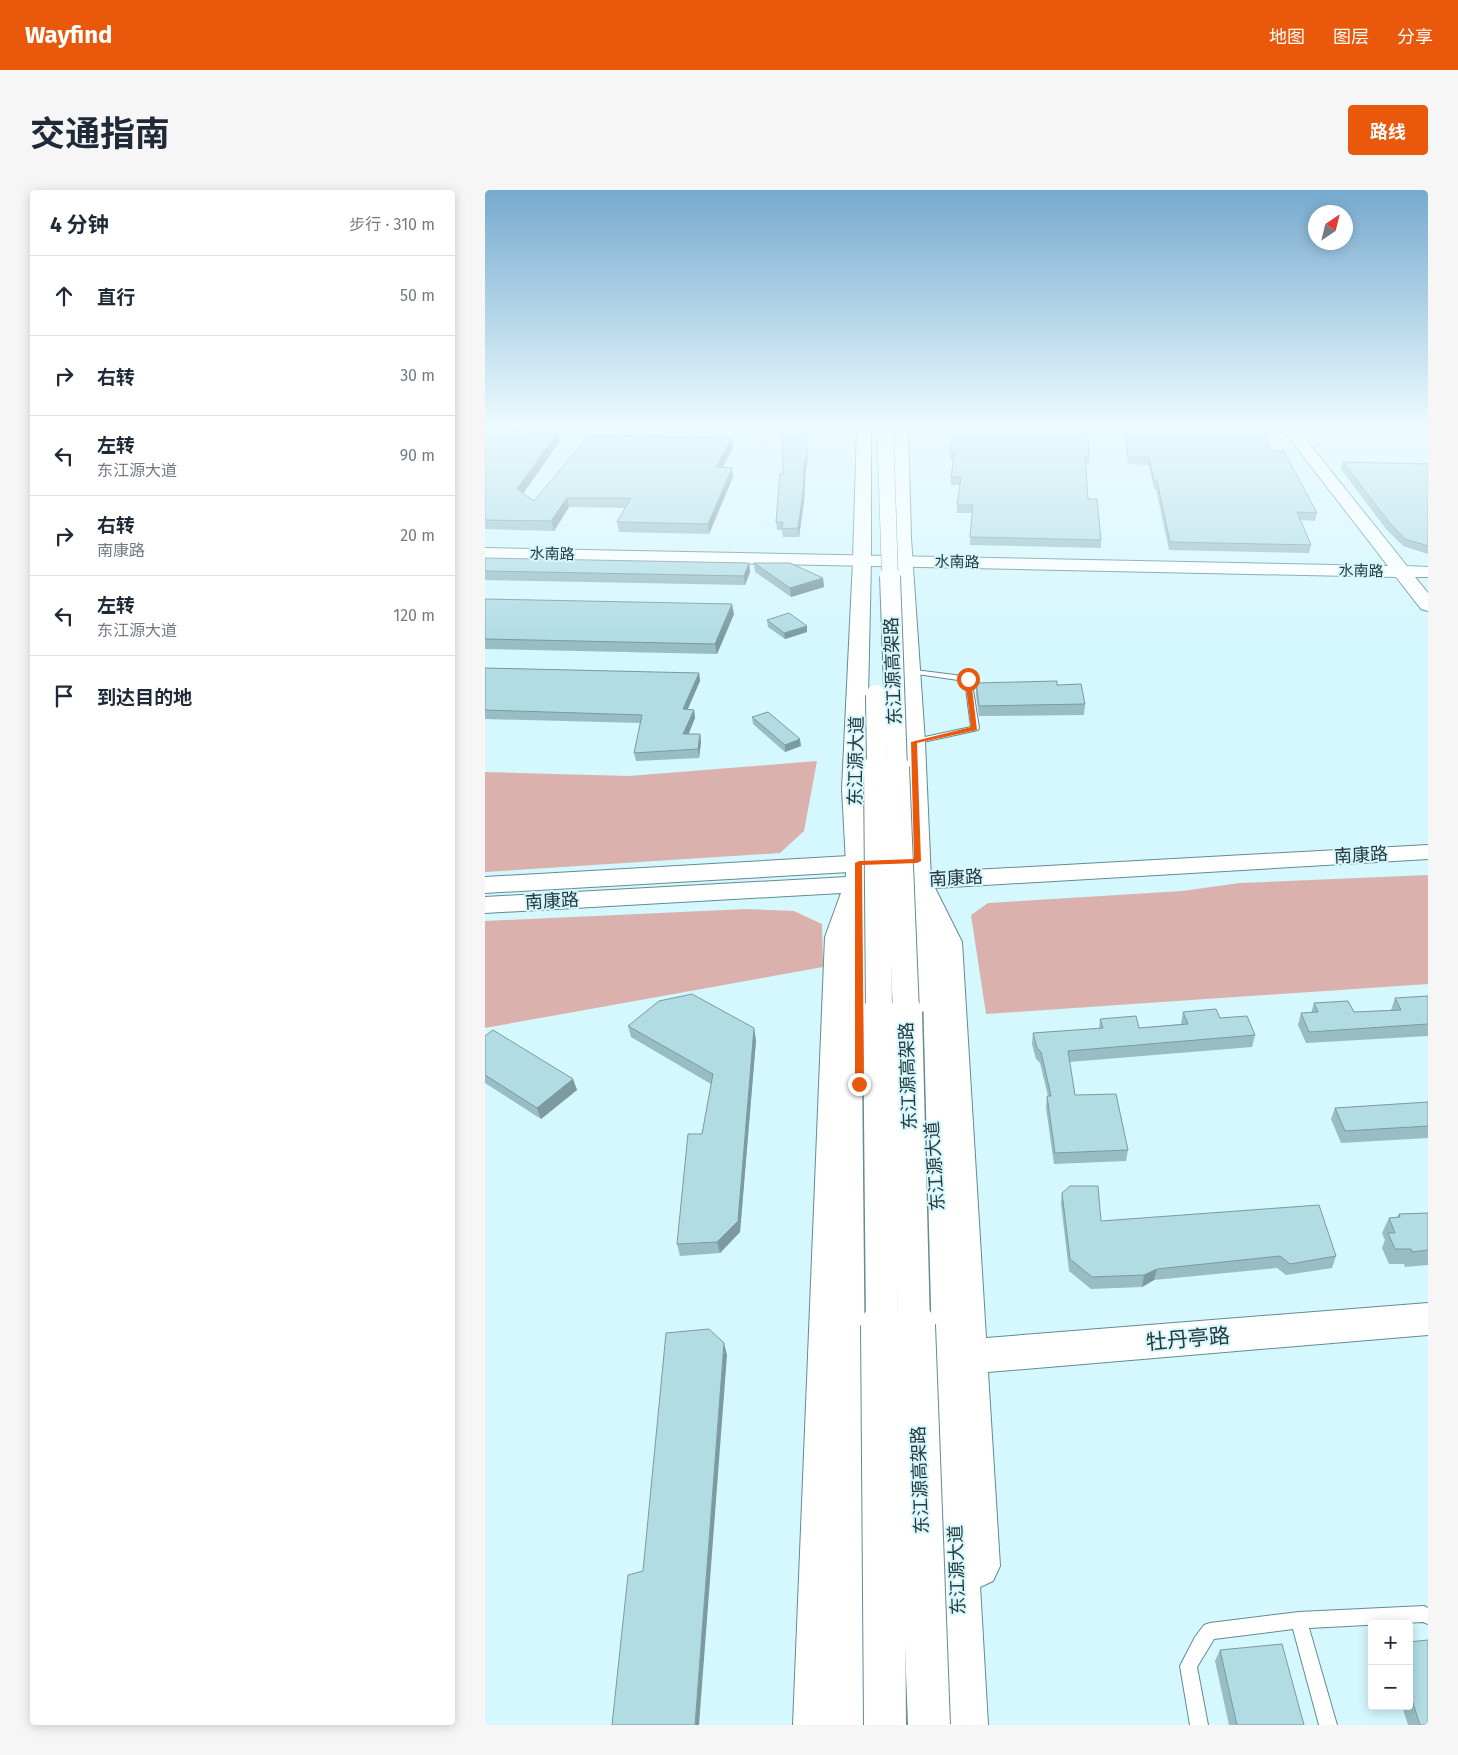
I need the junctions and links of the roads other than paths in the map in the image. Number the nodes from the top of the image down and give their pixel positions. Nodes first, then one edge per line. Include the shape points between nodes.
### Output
1 (863, 498) edge
2 (875, 498) edge
3 (887, 498) edge
4 (903, 498) edge
5 (1343, 498) edge
6 (485, 553) edge
7 (862, 560) junction
8 (904, 561) junction
9 (1401, 572) junction
10 (1428, 572) edge
11 (1428, 605) edge
12 (910, 672) junction
13 (914, 742) junction
14 (1428, 841) edge
15 (1428, 852) edge
16 (917, 870) junction
17 (858, 873) junction
18 (485, 884) edge
19 (485, 904) edge
20 (1428, 1319) edge
21 (959, 1358) junction
22 (1428, 1616) edge
23 (1299, 1620) junction
24 (817, 1725) edge
25 (853, 1725) edge
26 (885, 1725) edge
27 (929, 1725) edge
28 (964, 1725) edge
29 (985, 1725) edge
30 (1199, 1725) edge
31 (1328, 1725) edge

1 - 7 main road, 东江源大道
2 - 26 main road, 东江源高架路, bridge
3 - 27 main road, 东江源高架路, bridge
4 - 8 main road
5 - 9 main road
6 - 7 main road, 水南路
7 - 8 main road, 水南路
7 - 17 main road, 东江源大道 via 854,788
8 - 9 main road, 水南路
8 - 12 main road
9 - 10 main road, 水南路
9 - 11 main road
12 - 13 main road
12 - 13 lane via 968,679 975,728
13 - 16 main road
14 - 16 main road, 南康路
15 - 16 main road, 南康路
16 - 17 main road, 南康路
16 - 21 main road via 948,942
17 - 18 main road, 南康路
17 - 19 main road, 南康路
17 - 24 main road via 837,937
17 - 25 main road, 东江源大道
20 - 21 main road, 牡丹亭路
21 - 28 main road, 东江源大道
21 - 29 main road
22 - 23 lane
23 - 30 lane via 1210,1631 1188,1666
23 - 31 lane

